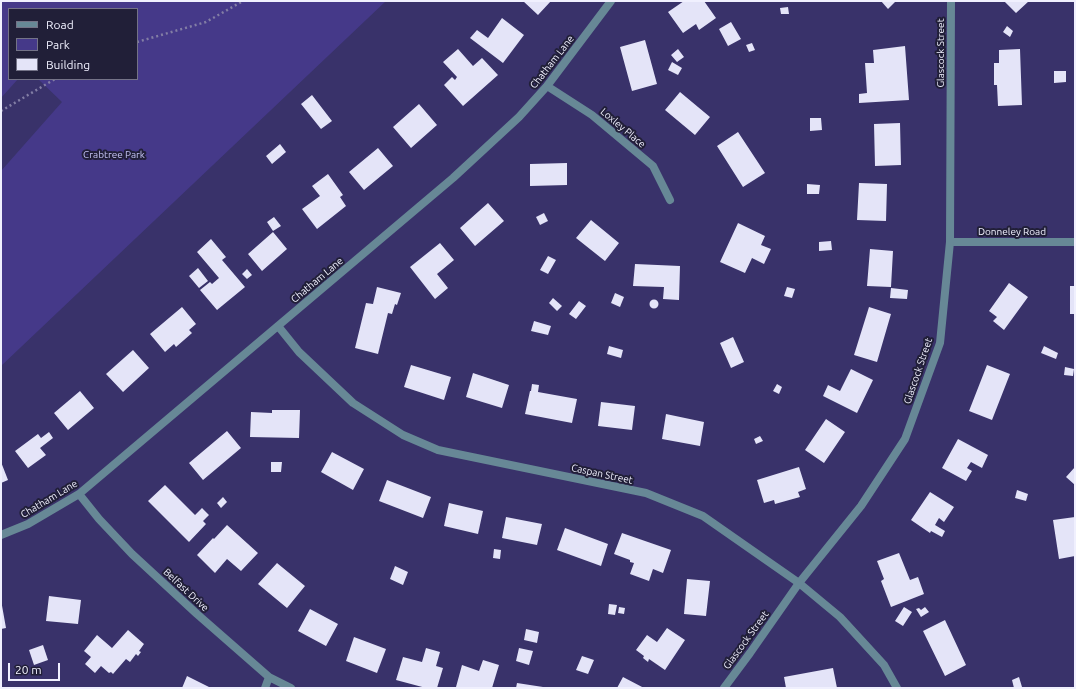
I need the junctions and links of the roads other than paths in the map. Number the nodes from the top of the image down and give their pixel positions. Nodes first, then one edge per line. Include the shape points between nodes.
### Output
1 (611, 1) edge
2 (951, 1) edge
3 (547, 86) junction
4 (670, 200) dead end
5 (950, 242) junction
6 (1075, 242) edge
7 (278, 326) junction
8 (79, 494) junction
9 (1, 535) edge
10 (799, 582) junction
11 (269, 677) junction
12 (265, 688) edge
13 (291, 688) edge
14 (724, 688) edge
15 (897, 688) edge

1 - 3 street, Chatham Lane
2 - 5 street, Glascock Street
3 - 4 street, Loxley Place via 592,115 653,166
3 - 7 street, Chatham Lane via 519,117 453,178
5 - 6 street, Donneley Road
5 - 10 street, Glascock Street via 940,343 905,439 861,506
7 - 8 street, Chatham Lane
7 - 10 street, Caspan Street via 299,352 353,403 403,435 438,450 646,493 703,516
8 - 9 street, Chatham Lane via 28,524
8 - 11 street, Belfast Drive via 132,554
10 - 14 street, Glascock Street
10 - 15 street, Caspan Street via 840,617 884,665
11 - 12 street
11 - 13 street, Belfast Drive

